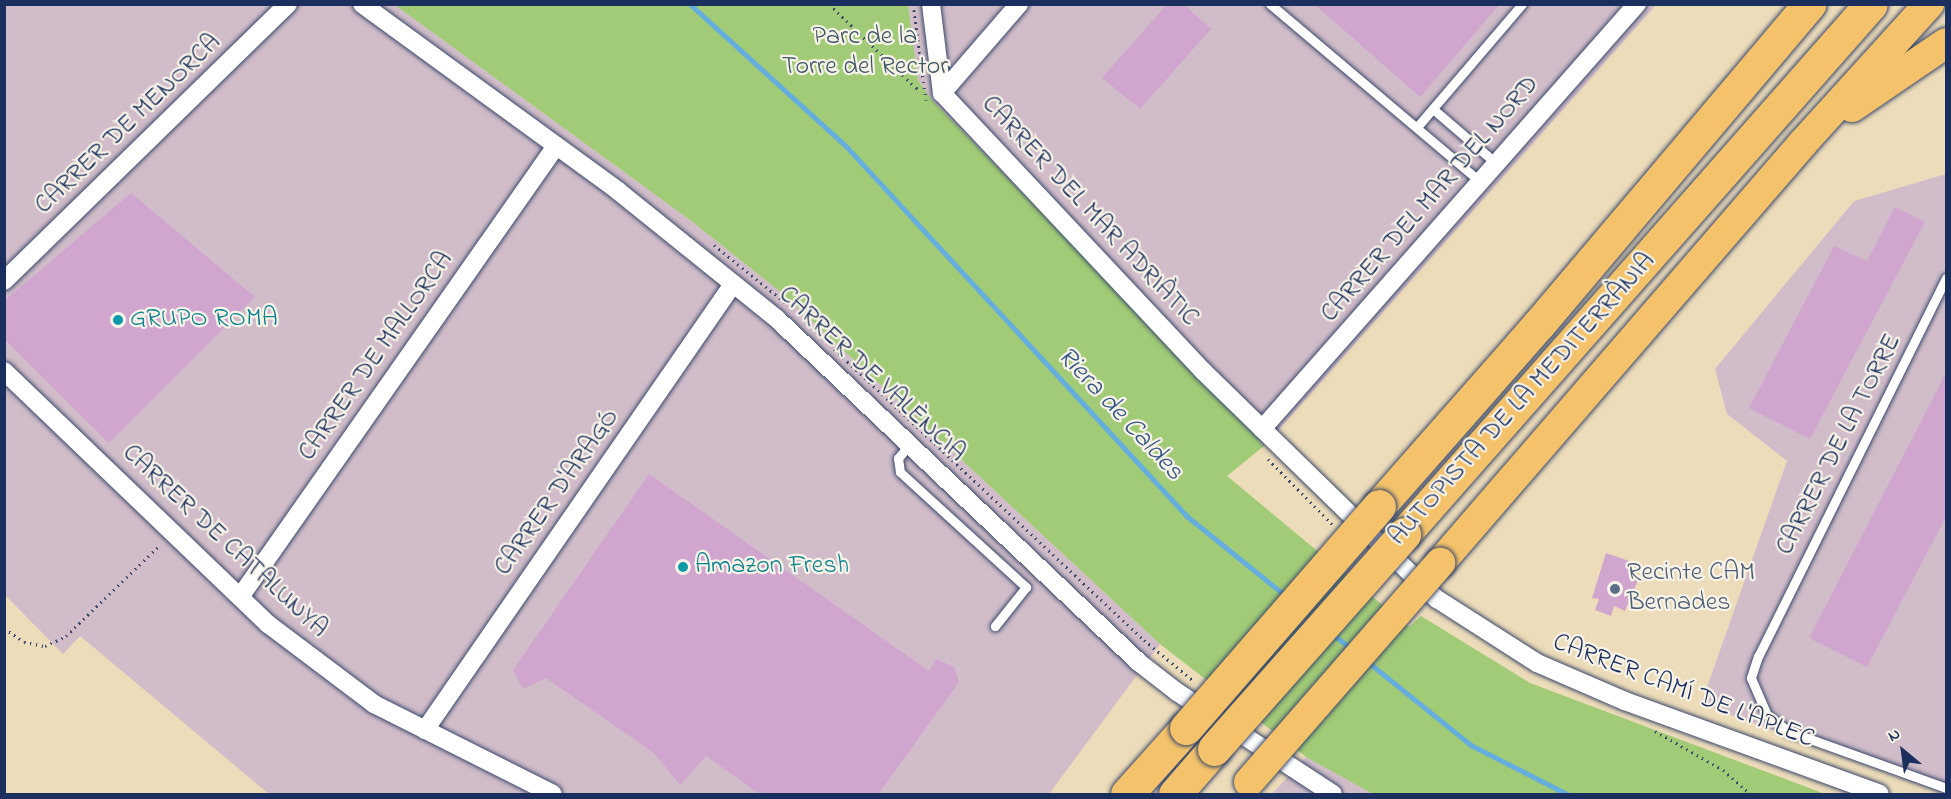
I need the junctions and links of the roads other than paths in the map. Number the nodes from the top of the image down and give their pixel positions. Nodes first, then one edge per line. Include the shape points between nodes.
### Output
1 (288, 4) edge
2 (362, 4) edge
3 (931, 4) edge
4 (1019, 4) edge
5 (1270, 4) edge
6 (1522, 4) edge
7 (1637, 4) edge
8 (1802, 4) edge
9 (1809, 4) edge
10 (1871, 4) edge
11 (1929, 4) edge
12 (1947, 43) edge
13 (1770, 49) junction
14 (942, 93) junction
15 (1432, 109) junction
16 (1417, 127) junction
17 (1803, 143) junction
18 (556, 146) junction
19 (1497, 164) junction
20 (1481, 182) junction
21 (1947, 278) edge
22 (4, 281) edge
23 (733, 284) junction
24 (4, 371) edge
25 (1262, 429) junction
26 (909, 445) junction
27 (240, 597) junction
28 (994, 626) dead end
29 (425, 730) junction
30 (1244, 788) edge
31 (1947, 789) edge
32 (553, 795) edge
33 (1127, 795) edge
34 (1175, 795) edge
35 (1333, 795) edge
36 (1880, 795) edge

1 - 22 street, CARRER DE MENORCA
2 - 18 street, CARRER DE VALÈNCIA
3 - 14 street, CARRER DEL MAR ADRIÀTIC
4 - 14 street
5 - 16 lane
6 - 15 lane
7 - 19 street, CARRER DEL MAR DEL NORD
8 - 13 highway
9 - 13 highway, AUTOPISTA DE LA MEDITERRÀNIA
10 - 34 highway, AUTOPISTA DE LA MEDITERRÀNIA, bridge
11 - 17 highway
12 - 17 highway
13 - 33 highway, AUTOPISTA DE LA MEDITERRÀNIA, bridge via 1539,324
14 - 25 street, CARRER DEL MAR ADRIÀTIC
15 - 16 lane
15 - 19 lane
16 - 20 lane
17 - 30 highway, bridge
18 - 23 street, CARRER DE VALÈNCIA
18 - 27 street, CARRER DE MALLORCA
19 - 20 street, CARRER DEL MAR DEL NORD
20 - 25 street, CARRER DEL MAR DEL NORD
21 - 31 lane, CARRER DE LA TORRE via 1758,656 1751,678 1767,715 1788,730
23 - 26 street, CARRER DE VALÈNCIA via 777,320
23 - 29 street, CARRER D'ARAGÓ
24 - 27 street, CARRER DE CATALUNYA
25 - 36 street, CARRER CAMÍ DE L'APLEC via 1437,599 1537,663
26 - 28 lane via 898,458 900,472 1026,587
26 - 35 street, CARRER DE VALÈNCIA via 1137,661 1177,692
27 - 29 street, CARRER DE CATALUNYA via 268,624 364,697
29 - 32 street, CARRER DE CATALUNYA

